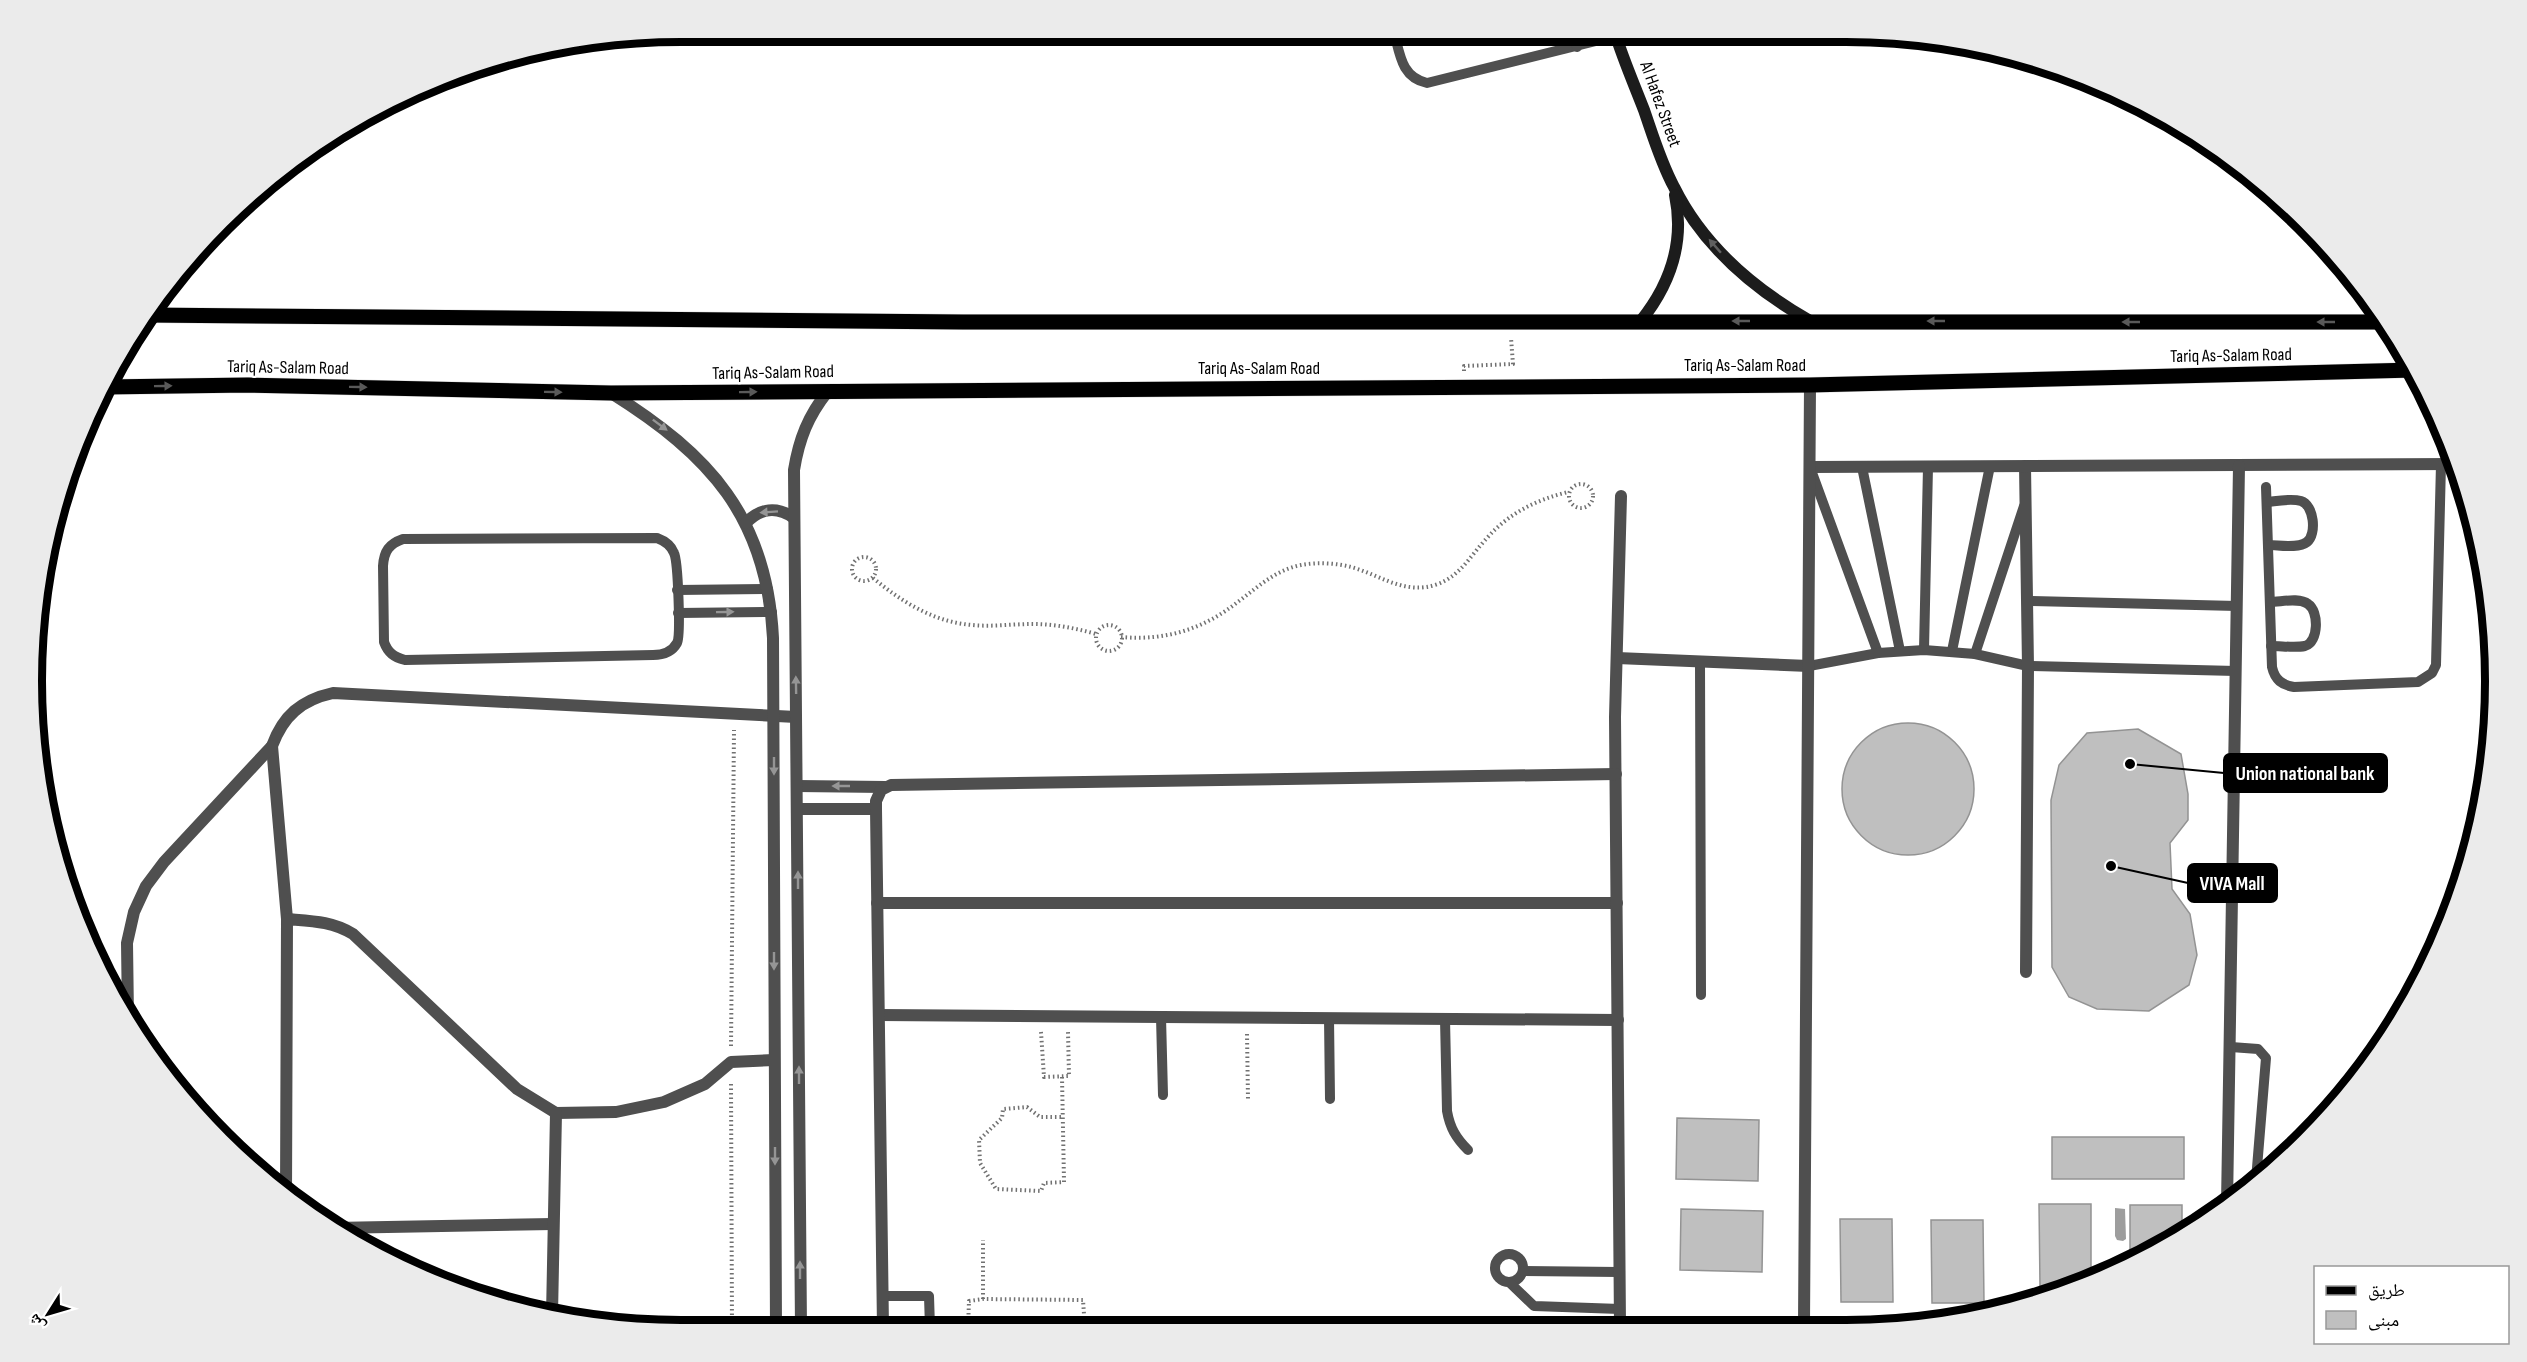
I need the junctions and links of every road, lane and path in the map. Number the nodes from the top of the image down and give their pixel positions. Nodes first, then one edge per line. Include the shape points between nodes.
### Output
1 (1397, 42) edge
2 (1576, 42) edge
3 (1592, 42) edge
4 (1619, 42) edge
5 (1577, 47) junction
6 (1674, 188) junction
7 (158, 315) edge
8 (1809, 321) junction
9 (1510, 322) junction
10 (1640, 322) junction
11 (2374, 322) edge
12 (2404, 370) edge
13 (1810, 385) junction
14 (1466, 386) junction
15 (114, 387) edge
16 (828, 391) junction
17 (611, 393) junction
18 (2441, 464) junction
19 (2446, 464) edge
20 (1990, 466) junction
21 (2025, 466) junction
22 (2239, 466) junction
23 (1810, 467) junction
24 (1863, 467) junction
25 (1928, 467) junction
26 (2266, 487) dead end
27 (1568, 492) junction
28 (1621, 496) dead end
29 (2026, 500) junction
30 (2267, 502) junction
31 (794, 518) junction
32 (746, 523) junction
33 (2269, 545) junction
34 (873, 578) junction
35 (768, 589) junction
36 (677, 590) junction
37 (2027, 601) junction
38 (2270, 602) junction
39 (2237, 606) junction
40 (771, 612) junction
41 (678, 613) junction
42 (1096, 634) junction
43 (1121, 637) junction
44 (2271, 646) junction
45 (1924, 650) junction
46 (1900, 651) junction
47 (1952, 651) junction
48 (1878, 653) junction
49 (1975, 654) junction
50 (1617, 658) junction
51 (1700, 663) junction
52 (1809, 666) junction
53 (2028, 666) junction
54 (2236, 671) junction
55 (734, 713) junction
56 (773, 715) junction
57 (796, 717) junction
58 (272, 746) junction
59 (1616, 774) junction
60 (797, 786) junction
61 (885, 787) junction
62 (797, 808) junction
63 (876, 809) junction
64 (877, 903) junction
65 (1617, 903) junction
66 (287, 919) junction
67 (2026, 972) dead end
68 (1701, 995) dead end
69 (128, 1000) edge
70 (879, 1015) junction
71 (1041, 1016) junction
72 (1068, 1016) junction
73 (1161, 1017) junction
74 (1246, 1017) junction
75 (1329, 1018) junction
76 (1445, 1019) junction
77 (1618, 1020) junction
78 (2231, 1047) junction
79 (774, 1060) junction
80 (731, 1062) junction
81 (1062, 1077) junction
82 (1163, 1095) dead end
83 (1248, 1099) dead end
84 (1330, 1099) dead end
85 (556, 1113) junction
86 (1063, 1117) junction
87 (1468, 1150) dead end
88 (2257, 1170) edge
89 (286, 1183) edge
90 (2227, 1193) edge
91 (553, 1224) junction
92 (351, 1228) edge
93 (983, 1240) dead end
94 (1524, 1271) junction
95 (1619, 1272) junction
96 (1510, 1283) junction
97 (882, 1296) junction
98 (983, 1299) junction
99 (552, 1307) edge
100 (1620, 1310) junction
101 (732, 1320) edge
102 (776, 1320) edge
103 (801, 1320) edge
104 (883, 1320) edge
105 (930, 1320) edge
106 (968, 1320) edge
107 (1084, 1320) edge
108 (1620, 1320) edge
109 (1804, 1320) edge

1 - 5 lane via 1404,69 1426,82
2 - 5 lane
3 - 5 lane
4 - 6 main road, Al Hafez Street
8 -> 6 main road, Al Hafez Street via 1738,271 1703,232
6 - 10 main road, Al Hafez Street via 1679,228 1672,267 1654,305
7 - 9 main road, Tariq As-Salam Road
8 -> 10 main road, Tariq As-Salam Road
11 -> 8 main road, Tariq As-Salam Road
9 - 10 main road, Tariq As-Salam Road
9 - 14 path via 1513,363 1464,366
12 - 13 main road, Tariq As-Salam Road
13 - 14 main road, Tariq As-Salam Road
13 - 23 street
14 - 16 main road, Tariq As-Salam Road
15 -> 17 main road, Tariq As-Salam Road via 248,384
17 -> 16 main road, Tariq As-Salam Road
16 - 31 street via 814,408 797,448
17 -> 32 street via 658,424 701,461
18 - 19 street
18 - 22 street
18 - 44 lane via 2436,656 2432,673 2418,682 2288,686 2273,673
20 - 21 street
20 - 25 street
20 - 47 lane
21 - 22 street
21 - 29 street
22 - 39 street
23 - 24 street
23 - 48 lane
23 - 52 street
24 - 25 street
24 - 46 lane
25 - 45 lane
26 - 30 lane
27 - 27 path via 1570,502 1584,508 1591,504 1594,495 1586,484 1578,483
27 - 43 path via 1544,498 1516,513 1485,539 1456,574 1437,584 1416,588 1395,585 1352,567 1327,563 1301,565 1277,573 1226,612 1186,632 1143,639
28 - 50 street
29 - 37 street
29 - 49 lane
30 - 33 lane
30 - 33 lane via 2300,501 2311,511 2312,534 2306,543
31 -> 32 street via 768,510
57 -> 31 street
32 - 35 street via 758,549
33 - 38 lane
34 - 34 path via 877,570 874,561 858,558 852,564 857,580
34 - 42 path via 910,605 943,620 970,625 1052,625
35 - 36 lane
35 - 40 street
36 - 41 lane
36 - 41 lane via 676,558 669,545 657,538 403,539 387,548 383,557 384,642 391,655 405,660 660,655 676,643
37 - 39 lane
37 - 53 street
38 - 44 lane
38 - 44 lane via 2308,604 2314,612 2315,634 2304,646
39 - 54 street
41 -> 40 lane
40 - 56 street
42 - 43 path via 1108,625 1115,627
42 - 43 path via 1096,642 1110,651 1118,647
45 - 46 lane
45 - 47 lane
46 - 48 lane
47 - 49 lane
48 - 52 lane
49 - 53 lane
50 - 51 street
50 - 59 street
51 - 52 street
51 - 68 lane
52 - 109 street
53 - 54 lane
53 - 67 street
54 - 78 street
55 - 56 street
55 - 58 street via 333,693 300,704 278,730
55 - 80 path
56 - 57 street
56 -> 79 street
57 - 60 street
58 - 66 street
58 - 69 street via 146,885 127,943
59 - 61 street
59 - 65 street
61 -> 60 street
60 - 62 street
61 - 63 street via 878,795
62 - 63 street
103 -> 62 street
63 - 64 street
64 - 65 street
64 - 70 street
65 - 77 street
66 - 85 street via 327,922 353,934 517,1089
66 - 89 street
70 - 71 street
70 - 97 street
71 - 72 street
71 - 81 path via 1043,1076
72 - 73 street
72 - 81 path via 1069,1076
73 - 74 street
73 - 82 lane
74 - 75 street
74 - 83 path
75 - 76 street
75 - 84 lane
76 - 77 street
76 - 87 lane via 1447,1111 1457,1140
77 - 95 street
78 - 88 lane via 2258,1049 2266,1058
78 - 90 street
79 - 80 street
79 -> 102 street
80 - 85 street via 705,1084 664,1102 616,1112
80 - 101 path
81 - 86 path
85 - 91 street
86 - 86 path via 1040,1117 1027,1107 1003,1109 1002,1118 979,1140 980,1163 996,1189 1041,1191 1044,1183 1064,1182
91 - 92 street
91 - 99 street
93 - 98 path
94 - 95 lane
94 - 96 lane via 1519,1280
94 - 96 lane via 1518,1257 1503,1255 1496,1264 1496,1274
95 - 100 street
96 - 100 lane via 1534,1306
97 - 104 street
97 - 105 lane via 929,1296
98 - 106 path via 969,1301
98 - 107 path via 1083,1300
100 - 108 street

